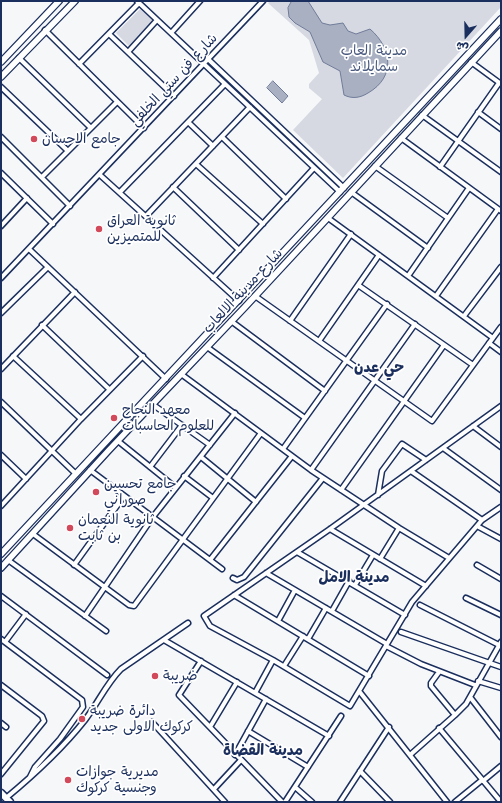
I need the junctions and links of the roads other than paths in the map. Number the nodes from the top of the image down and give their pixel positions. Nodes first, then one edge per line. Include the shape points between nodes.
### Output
1 (59, 1) edge
2 (75, 1) edge
3 (138, 2) edge
4 (199, 2) edge
5 (260, 2) edge
6 (501, 19) edge
7 (157, 20) junction
8 (45, 30) junction
9 (501, 31) edge
10 (171, 33) junction
11 (109, 34) junction
12 (128, 52) junction
13 (19, 58) junction
14 (209, 60) junction
15 (1, 62) edge
16 (471, 62) junction
17 (79, 64) junction
18 (205, 65) junction
19 (1, 78) edge
20 (225, 84) junction
21 (500, 84) edge
22 (1, 87) edge
23 (174, 96) junction
24 (117, 102) junction
25 (250, 107) junction
26 (478, 112) junction
27 (422, 115) junction
28 (188, 122) junction
29 (91, 128) junction
30 (144, 128) junction
31 (501, 129) edge
32 (1, 137) edge
33 (222, 137) junction
34 (401, 138) junction
35 (458, 141) junction
36 (213, 146) junction
37 (68, 151) junction
38 (196, 164) junction
39 (375, 166) junction
40 (440, 166) junction
41 (314, 168) junction
42 (501, 172) edge
43 (1, 173) edge
44 (100, 175) junction
45 (42, 177) junction
46 (173, 187) junction
47 (469, 188) junction
48 (342, 190) junction
49 (120, 192) junction
50 (351, 192) junction
51 (27, 198) junction
52 (286, 199) junction
53 (70, 206) junction
54 (500, 210) edge
55 (146, 216) junction
56 (328, 218) junction
57 (448, 218) junction
58 (53, 224) junction
59 (263, 224) junction
60 (1, 226) edge
61 (351, 234) junction
62 (428, 248) junction
63 (29, 249) junction
64 (239, 250) junction
65 (379, 255) junction
66 (48, 267) junction
67 (501, 267) edge
68 (267, 271) junction
69 (273, 276) junction
70 (408, 276) junction
71 (1, 278) edge
72 (214, 278) junction
73 (358, 285) junction
74 (75, 292) junction
75 (255, 296) junction
76 (436, 296) junction
77 (239, 301) junction
78 (387, 304) junction
79 (1, 313) edge
80 (464, 316) junction
81 (231, 321) junction
82 (290, 321) junction
83 (415, 324) junction
84 (42, 325) junction
85 (501, 326) edge
86 (493, 338) junction
87 (319, 341) junction
88 (489, 343) junction
89 (444, 345) junction
90 (207, 347) junction
91 (501, 352) edge
92 (13, 356) junction
93 (143, 356) junction
94 (346, 361) junction
95 (473, 365) junction
96 (1, 369) edge
97 (181, 374) junction
98 (166, 379) junction
99 (375, 381) junction
100 (109, 389) junction
101 (325, 391) junction
102 (1, 402) edge
103 (405, 402) junction
104 (152, 404) junction
105 (501, 406) edge
106 (235, 413) junction
107 (305, 418) junction
108 (81, 419) junction
109 (182, 425) junction
110 (473, 426) junction
111 (261, 433) junction
112 (118, 441) junction
113 (210, 445) junction
114 (501, 447) edge
115 (443, 448) junction
116 (283, 449) junction
117 (51, 451) junction
118 (1, 455) edge
119 (292, 456) junction
120 (201, 457) junction
121 (426, 460) junction
122 (150, 467) junction
123 (90, 470) junction
124 (311, 470) junction
125 (411, 471) junction
126 (76, 474) junction
127 (184, 476) junction
128 (323, 478) junction
129 (26, 479) junction
130 (227, 479) junction
131 (175, 487) junction
132 (342, 490) junction
133 (501, 490) edge
134 (378, 495) junction
135 (124, 496) junction
136 (213, 498) junction
137 (256, 502) junction
138 (364, 505) junction
139 (1, 506) edge
140 (44, 507) junction
141 (501, 507) edge
142 (51, 513) junction
143 (152, 518) junction
144 (482, 520) junction
145 (478, 526) junction
146 (399, 528) junction
147 (330, 529) junction
148 (33, 534) junction
149 (182, 540) junction
150 (501, 540) edge
151 (297, 552) junction
152 (1, 554) edge
153 (373, 555) junction
154 (449, 558) junction
155 (380, 559) junction
156 (8, 560) junction
157 (210, 560) junction
158 (74, 565) junction
159 (477, 565) dead end
160 (1, 568) edge
161 (222, 570) dead end
162 (266, 573) junction
163 (233, 578) dead end
164 (501, 579) edge
165 (349, 581) junction
166 (355, 585) junction
167 (104, 586) junction
168 (426, 586) junction
169 (295, 590) junction
170 (234, 594) junction
171 (1, 596) edge
172 (466, 598) dead end
173 (420, 605) dead end
174 (326, 608) junction
175 (332, 611) junction
176 (26, 614) junction
177 (404, 615) junction
178 (501, 615) edge
179 (85, 616) junction
180 (278, 621) junction
181 (188, 623) dead end
182 (106, 631) dead end
183 (401, 632) dead end
184 (303, 636) junction
185 (1, 639) edge
186 (308, 639) junction
187 (164, 640) junction
188 (5, 642) junction
189 (500, 643) edge
190 (386, 645) junction
191 (273, 660) junction
192 (201, 661) junction
193 (488, 663) junction
194 (284, 666) junction
195 (501, 667) edge
196 (439, 672) junction
197 (107, 675) dead end
198 (369, 676) junction
199 (237, 682) junction
200 (476, 683) junction
201 (1, 685) edge
202 (501, 688) edge
203 (360, 691) junction
204 (255, 692) junction
205 (470, 697) junction
206 (266, 699) junction
207 (455, 715) junction
208 (341, 716) dead end
209 (152, 722) dead end
210 (1, 723) edge
211 (6, 727) dead end
212 (210, 727) junction
213 (389, 727) junction
214 (439, 728) junction
215 (248, 730) junction
216 (329, 736) junction
217 (501, 737) edge
218 (235, 754) junction
219 (410, 754) junction
220 (240, 761) junction
221 (501, 766) edge
222 (308, 768) junction
223 (360, 771) junction
224 (1, 774) edge
225 (29, 779) junction
226 (483, 780) junction
227 (295, 788) junction
228 (214, 789) junction
229 (1, 793) edge
230 (8, 800) edge
231 (225, 802) edge
232 (282, 802) edge
233 (285, 802) edge
234 (312, 802) edge
235 (340, 802) edge
236 (390, 802) edge
237 (447, 802) edge
238 (455, 802) edge
239 (501, 802) edge

1 - 15 main road
2 - 8 main road
3 - 7 street
3 - 11 street
4 - 10 street
5 - 14 street, شارع فن ستي الخلفي
6 - 48 main road, شارع مدينة الالعاب
7 - 10 street
7 - 12 street
8 - 13 main road
8 - 17 street
9 - 16 main road, شارع مدينة الالعاب
10 - 18 street
11 - 12 street
11 - 17 street
12 - 23 street
13 - 19 main road
13 - 29 street
14 - 18 street, شارع فن ستي الخلفي
14 - 48 street
16 - 21 street
16 - 27 main road, شارع مدينة الالعاب
17 - 24 street
18 - 20 street
18 - 23 street, شارع فن ستي الخلفي
20 - 25 street
20 - 28 street
21 - 26 street
22 - 37 street
23 - 30 street, شارع فن ستي الخلفي
24 - 29 street
24 - 30 street
25 - 33 street
25 - 41 street
26 - 31 street
26 - 35 street
27 - 34 main road, شارع مدينة الالعاب
27 - 35 street
28 - 36 street
28 - 49 street
29 - 37 street
30 - 44 street, شارع فن ستي الخلفي
32 - 45 street
33 - 36 street
33 - 52 street
34 - 39 main road, شارع مدينة الالعاب
34 - 40 street
35 - 40 street
35 - 42 street
36 - 38 street
37 - 45 street
38 - 46 street
38 - 59 street
39 - 50 main road, شارع مدينة الالعاب
39 - 57 street
40 - 47 street
41 - 48 street
41 - 52 street
43 - 51 street
44 - 49 street
44 - 53 street, شارع فن ستي الخلفي
45 - 53 street
46 - 55 street
46 - 64 street
47 - 54 street
47 - 57 street
48 - 68 main road, شارع مدينة الالعاب
49 - 55 street
50 - 56 main road, شارع مدينة الالعاب
50 - 62 street
51 - 58 street
51 - 60 street
52 - 59 street
53 - 58 street, شارع فن ستي الخلفي
54 - 76 street
55 - 72 street
56 - 61 street
56 - 69 main road, شارع مدينة الالعاب
57 - 62 street
58 - 63 street, شارع فن ستي الخلفي
59 - 64 street
61 - 65 street
61 - 82 street
62 - 70 street
63 - 66 street
63 - 71 street, شارع فن ستي الخلفي
64 - 72 street
65 - 70 street
65 - 73 street
66 - 74 street
66 - 79 street
67 - 80 street
68 - 69 main road
68 - 77 main road, شارع مدينة الالعاب
69 - 75 main road, شارع مدينة الالعاب
70 - 76 street
72 - 77 street
73 - 78 street
73 - 87 street
74 - 84 street
74 - 93 street
75 - 81 main road, شارع مدينة الالعاب
75 - 82 street
76 - 80 street
77 - 98 main road, شارع مدينة الالعاب
78 - 83 street
78 - 94 street
80 - 86 street
81 - 90 main road, شارع مدينة الالعاب
81 - 101 street
82 - 87 street
83 - 89 street
83 - 99 street
84 - 92 street
84 - 100 street
85 - 86 street
86 - 88 street
87 - 94 street
88 - 91 street
88 - 95 street
89 - 95 street
89 - 103 street
90 - 97 main road, شارع مدينة الالعاب
90 - 107 street
92 - 96 street
92 - 108 street
93 - 98 street
93 - 100 street
94 - 99 street
94 - 101 street
95 - 103 street via 432,421
97 - 104 main road, شارع مدينة الالعاب
97 - 106 street
98 - 126 main road, شارع مدينة الالعاب
99 - 103 street
99 - 124 street
100 - 108 street
101 - 107 street
102 - 117 street
103 - 132 street
104 - 109 street
104 - 112 main road, شارع مدينة الالعاب
105 - 110 street
106 - 111 street
106 - 113 street
107 - 116 street
108 - 117 street
109 - 113 street
109 - 122 street
110 - 114 street
110 - 115 street
111 - 116 street
111 - 130 street
112 - 122 street
112 - 123 main road, شارع مدينة الالعاب
113 - 120 street
115 - 121 street
115 - 133 street
116 - 119 street
117 - 126 street
117 - 129 street
118 - 129 street
119 - 124 street
119 - 137 street
120 - 127 street
120 - 130 street
121 - 125 street
121 - 134 street via 402,444 382,471
122 - 131 street
123 - 135 street
123 - 142 main road, شارع مدينة الالعاب
124 - 128 street
125 - 134 street
125 - 144 street
126 - 140 main road, شارع مدينة الالعاب
127 - 131 street
127 - 136 street
128 - 132 street
128 - 163 street via 244,577 237,580
129 - 139 street
130 - 136 street
130 - 137 street
131 - 143 street
132 - 138 street
134 - 138 street
135 - 143 street
135 - 158 street
136 - 149 street
137 - 157 street
138 - 146 street
138 - 147 street
140 - 142 main road
140 - 152 main road, شارع مدينة الالعاب
141 - 144 street
142 - 148 main road, شارع مدينة الالعاب
143 - 149 street
143 - 167 street
144 - 145 street
145 - 150 street
145 - 154 street
146 - 154 street
146 - 155 street
147 - 151 street
147 - 153 street
148 - 156 main road, شارع مدينة الالعاب
148 - 158 street
149 - 157 street
149 - 167 street via 134,606
151 - 162 street
151 - 165 street
153 - 155 street
153 - 166 street
154 - 168 street
155 - 168 street
156 - 160 main road, شارع مدينة الالعاب
156 - 179 street
157 - 161 street
158 - 167 street
159 - 164 street
162 - 169 street
162 - 170 street
165 - 166 street
165 - 175 street
166 - 177 street
167 - 179 street
168 - 177 street
169 - 174 street
169 - 180 street
170 - 180 street
170 - 191 street via 204,616 210,626
171 - 176 street
172 - 178 street
173 - 189 street
174 - 175 street
174 - 186 street
175 - 190 street
176 - 188 street
176 - 197 street
177 - 190 street
179 - 182 street
180 - 184 street
181 - 187 street
183 - 193 street
184 - 186 street
184 - 194 street
185 - 188 street
186 - 198 street
187 - 192 street
187 - 225 street via 121,669 68,740
188 - 225 street via 82,700 83,707 75,720 35,767
189 - 193 street
190 - 196 street
190 - 198 street
191 - 194 street
191 - 204 street
192 - 199 street
192 - 212 street via 179,695
193 - 195 street
193 - 200 street
194 - 203 street via 350,706
196 - 200 street
196 - 207 street via 431,686
198 - 203 street
199 - 204 street
199 - 212 street
200 - 202 street
200 - 205 street
201 - 224 street via 42,716 44,721
203 - 213 street
204 - 206 street
205 - 207 street
205 - 217 street
206 - 215 street
206 - 216 street
207 - 214 street
208 - 216 street
209 - 228 street
210 - 211 street
212 - 218 street
213 - 219 street
213 - 223 street
214 - 219 street
214 - 226 street
215 - 218 street
215 - 222 street
216 - 222 street
218 - 220 street
219 - 237 street
220 - 228 street
220 - 232 street
221 - 226 street
222 - 227 street
223 - 235 street
223 - 236 street
225 - 230 street
226 - 238 street
226 - 239 street
227 - 233 street
227 - 234 street
228 - 231 street
229 - 230 main road

